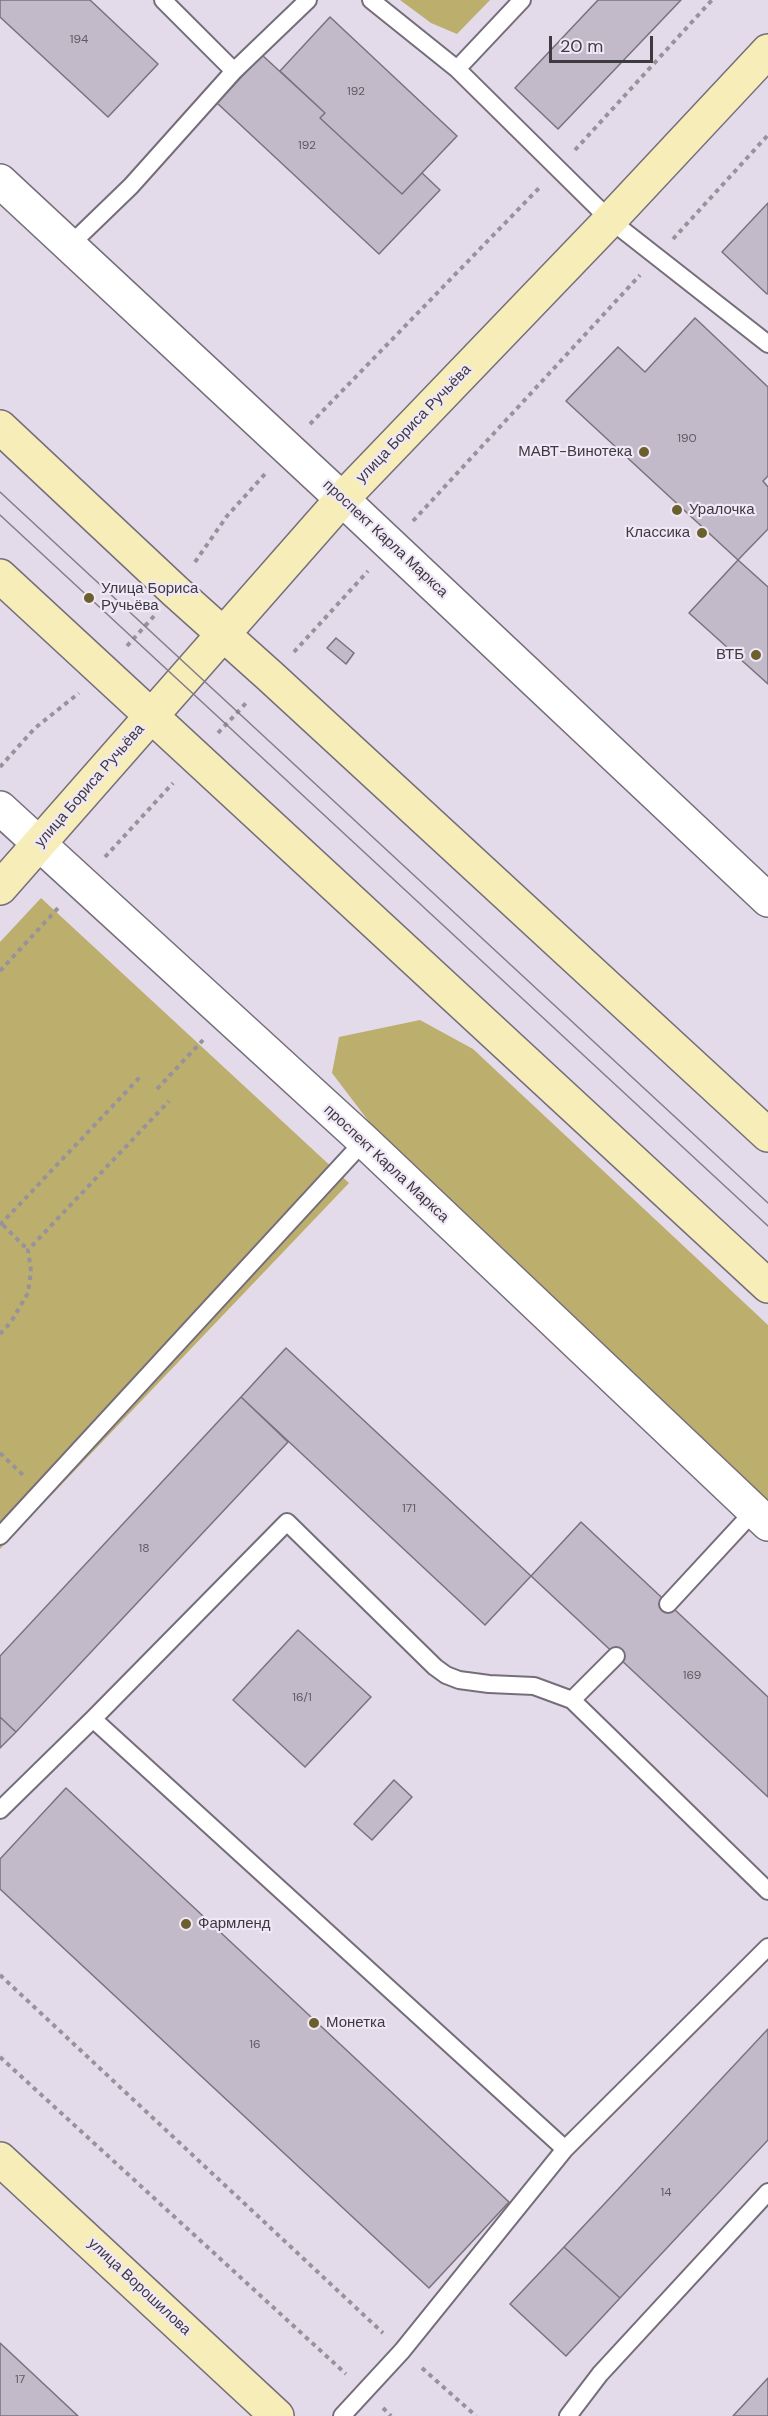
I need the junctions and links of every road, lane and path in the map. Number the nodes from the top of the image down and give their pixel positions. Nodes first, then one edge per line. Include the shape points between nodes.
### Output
1 (164, 0) edge
2 (308, 0) edge
3 (371, 0) edge
4 (522, 0) edge
5 (712, 0) edge
6 (768, 51) edge
7 (457, 69) junction
8 (234, 71) junction
9 (557, 169) junction
10 (0, 181) edge
11 (610, 220) junction
12 (70, 245) junction
13 (768, 344) edge
14 (0, 427) edge
15 (288, 448) junction
16 (342, 499) junction
17 (0, 576) edge
18 (175, 591) junction
19 (223, 635) junction
20 (104, 673) junction
21 (151, 717) junction
22 (0, 767) edge
23 (0, 808) edge
24 (39, 845) junction
25 (0, 888) edge
26 (768, 900) edge
27 (226, 1016) junction
28 (142, 1075) dead end
29 (156, 1089) dead end
30 (168, 1101) dead end
31 (768, 1135) edge
32 (364, 1142) junction
33 (1, 1225) edge
34 (28, 1250) junction
35 (768, 1286) edge
36 (0, 1334) edge
37 (761, 1517) edge
38 (0, 1536) edge
39 (668, 1604) dead end
40 (616, 1656) dead end
41 (572, 1700) junction
42 (93, 1719) junction
43 (0, 1810) edge
44 (768, 1891) edge
45 (768, 1947) edge
46 (0, 1975) edge
47 (0, 2057) edge
48 (565, 2149) junction
49 (0, 2159) edge
50 (768, 2192) edge
51 (402, 2351) junction
52 (365, 2391) junction
53 (278, 2416) edge
54 (342, 2416) edge
55 (391, 2416) edge
56 (476, 2416) edge
57 (568, 2416) edge

1 - 8 lane
2 - 8 lane
3 - 7 lane
4 - 7 lane
5 - 9 path
6 - 11 main road, улица Бориса Ручьёва
7 - 9 lane
8 - 12 lane via 131,186
9 - 11 lane
9 - 15 path
10 - 12 street, проспект Карла Маркса
11 - 13 lane
11 - 16 main road, улица Бориса Ручьёва
12 - 15 street, проспект Карла Маркса
14 - 18 main road
15 - 16 street, проспект Карла Маркса
15 - 18 path via 227,516
16 - 19 main road, улица Бориса Ручьёва
16 - 26 street, проспект Карла Маркса
17 - 20 main road
18 - 19 main road
18 - 20 path
19 - 21 main road, улица Бориса Ручьёва
19 - 31 main road
20 - 21 main road
20 - 22 path via 34,728
21 - 24 main road, улица Бориса Ручьёва
21 - 35 main road
23 - 24 street, проспект Карла Маркса
24 - 25 main road, улица Бориса Ручьёва
24 - 27 street, проспект Карла Маркса
27 - 29 path
27 - 32 street, проспект Карла Маркса
28 - 33 path
30 - 34 path
32 - 37 street, проспект Карла Маркса
32 - 38 lane
33 - 34 path
34 - 36 path via 28,1293
37 - 39 lane
40 - 41 lane
41 - 42 lane via 534,1686 489,1684 446,1675 287,1522
41 - 44 lane
42 - 43 lane
42 - 48 lane
45 - 48 lane
46 - 51 path
47 - 52 path
48 - 51 lane
49 - 53 main road, улица Ворошилова
50 - 57 lane via 600,2374
51 - 52 lane
51 - 56 path
52 - 54 lane
52 - 55 path

